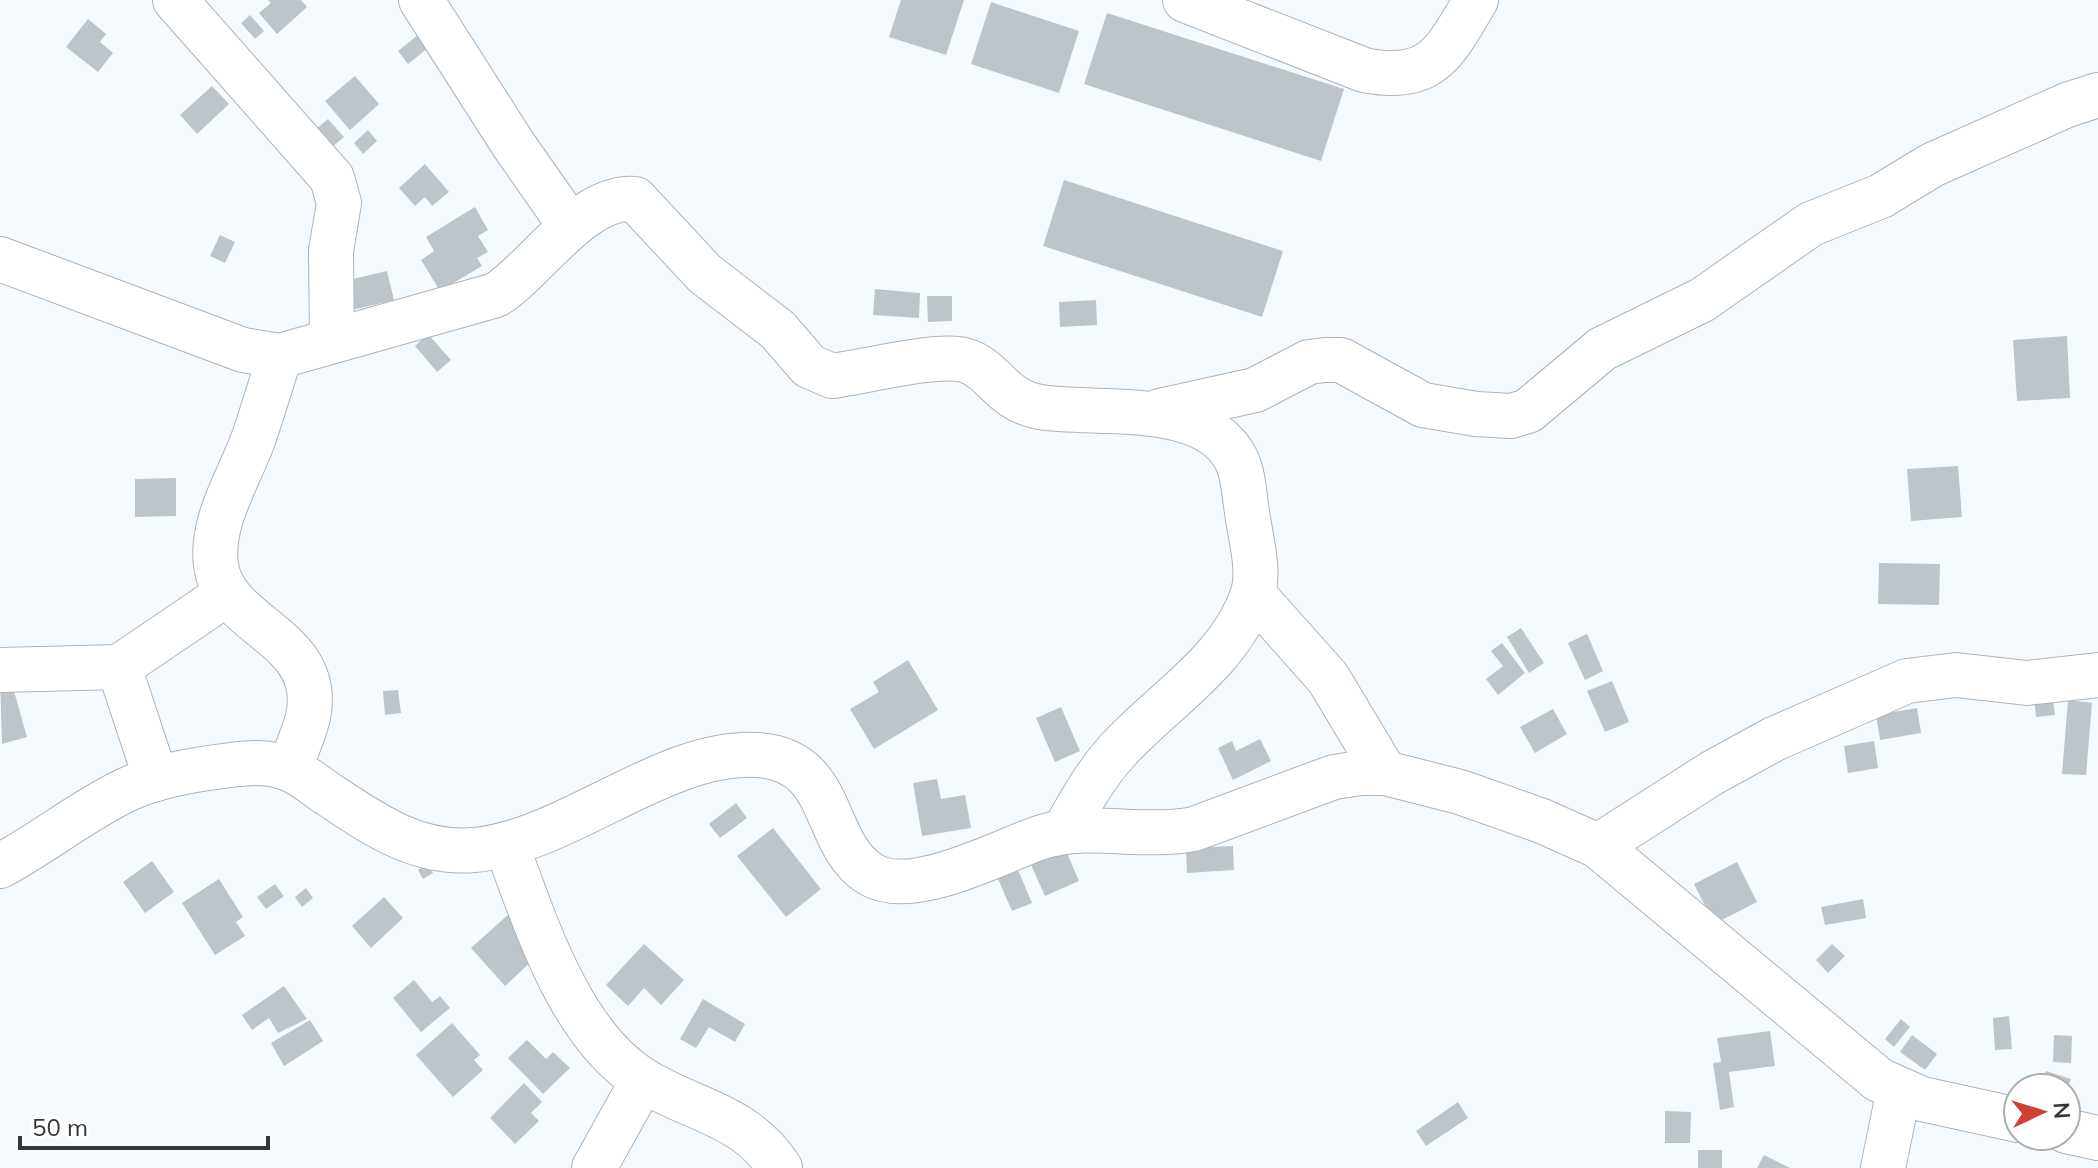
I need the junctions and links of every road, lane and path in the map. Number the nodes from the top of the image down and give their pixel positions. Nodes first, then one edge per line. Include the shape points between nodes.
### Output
1 (175, 0) edge
2 (421, 0) edge
3 (1185, 0) edge
4 (1476, 0) edge
5 (2098, 95) edge
6 (571, 227) junction
7 (0, 259) edge
8 (332, 340) junction
9 (280, 356) junction
10 (1146, 414) junction
11 (1253, 594) junction
12 (225, 595) junction
13 (119, 667) junction
14 (0, 670) edge
15 (2098, 675) edge
16 (290, 769) junction
17 (1385, 773) junction
18 (156, 779) junction
19 (1065, 830) junction
20 (506, 844) junction
21 (1598, 846) junction
22 (0, 866) edge
23 (643, 1080) junction
24 (1899, 1090) junction
25 (2002, 1116) edge
26 (594, 1168) edge
27 (780, 1168) edge
28 (1883, 1168) edge

1 - 8 street via 332,178 339,203 331,251
2 - 6 street
3 - 4 street via 1364,70 1393,74 1436,61 1452,44
5 - 10 street via 1932,165 1881,196 1811,224 1702,300 1602,349 1528,411 1511,416 1476,414 1423,405 1341,360 1325,360 1309,362 1237,396
6 - 8 street via 496,295
6 - 10 street via 620,198 635,199 705,274 778,330 818,372 832,376 964,360 1021,402
7 - 9 street via 243,350
8 - 9 street
9 - 12 street via 218,529 215,562
10 - 11 street via 1198,425 1221,440 1235,458 1253,558
11 - 17 street via 1328,678
11 - 19 street via 1233,634 1094,778
12 - 13 street
12 - 16 street via 294,653 305,679 308,717
13 - 14 street
13 - 18 street
15 - 21 street via 2027,683 1956,675 1907,681 1774,739
16 - 18 street via 246,763
16 - 20 street via 367,820 421,845 455,851
17 - 19 street via 1334,777 1173,833
17 - 21 street via 1460,792
18 - 22 street via 105,801
19 - 20 street via 943,874 916,881 887,880 854,858 802,769 757,755 690,767
20 - 23 street via 585,1024 616,1060
21 - 24 street via 1856,1063
23 - 26 street
23 - 27 street via 737,1125 766,1147
24 - 25 street
24 - 28 street

